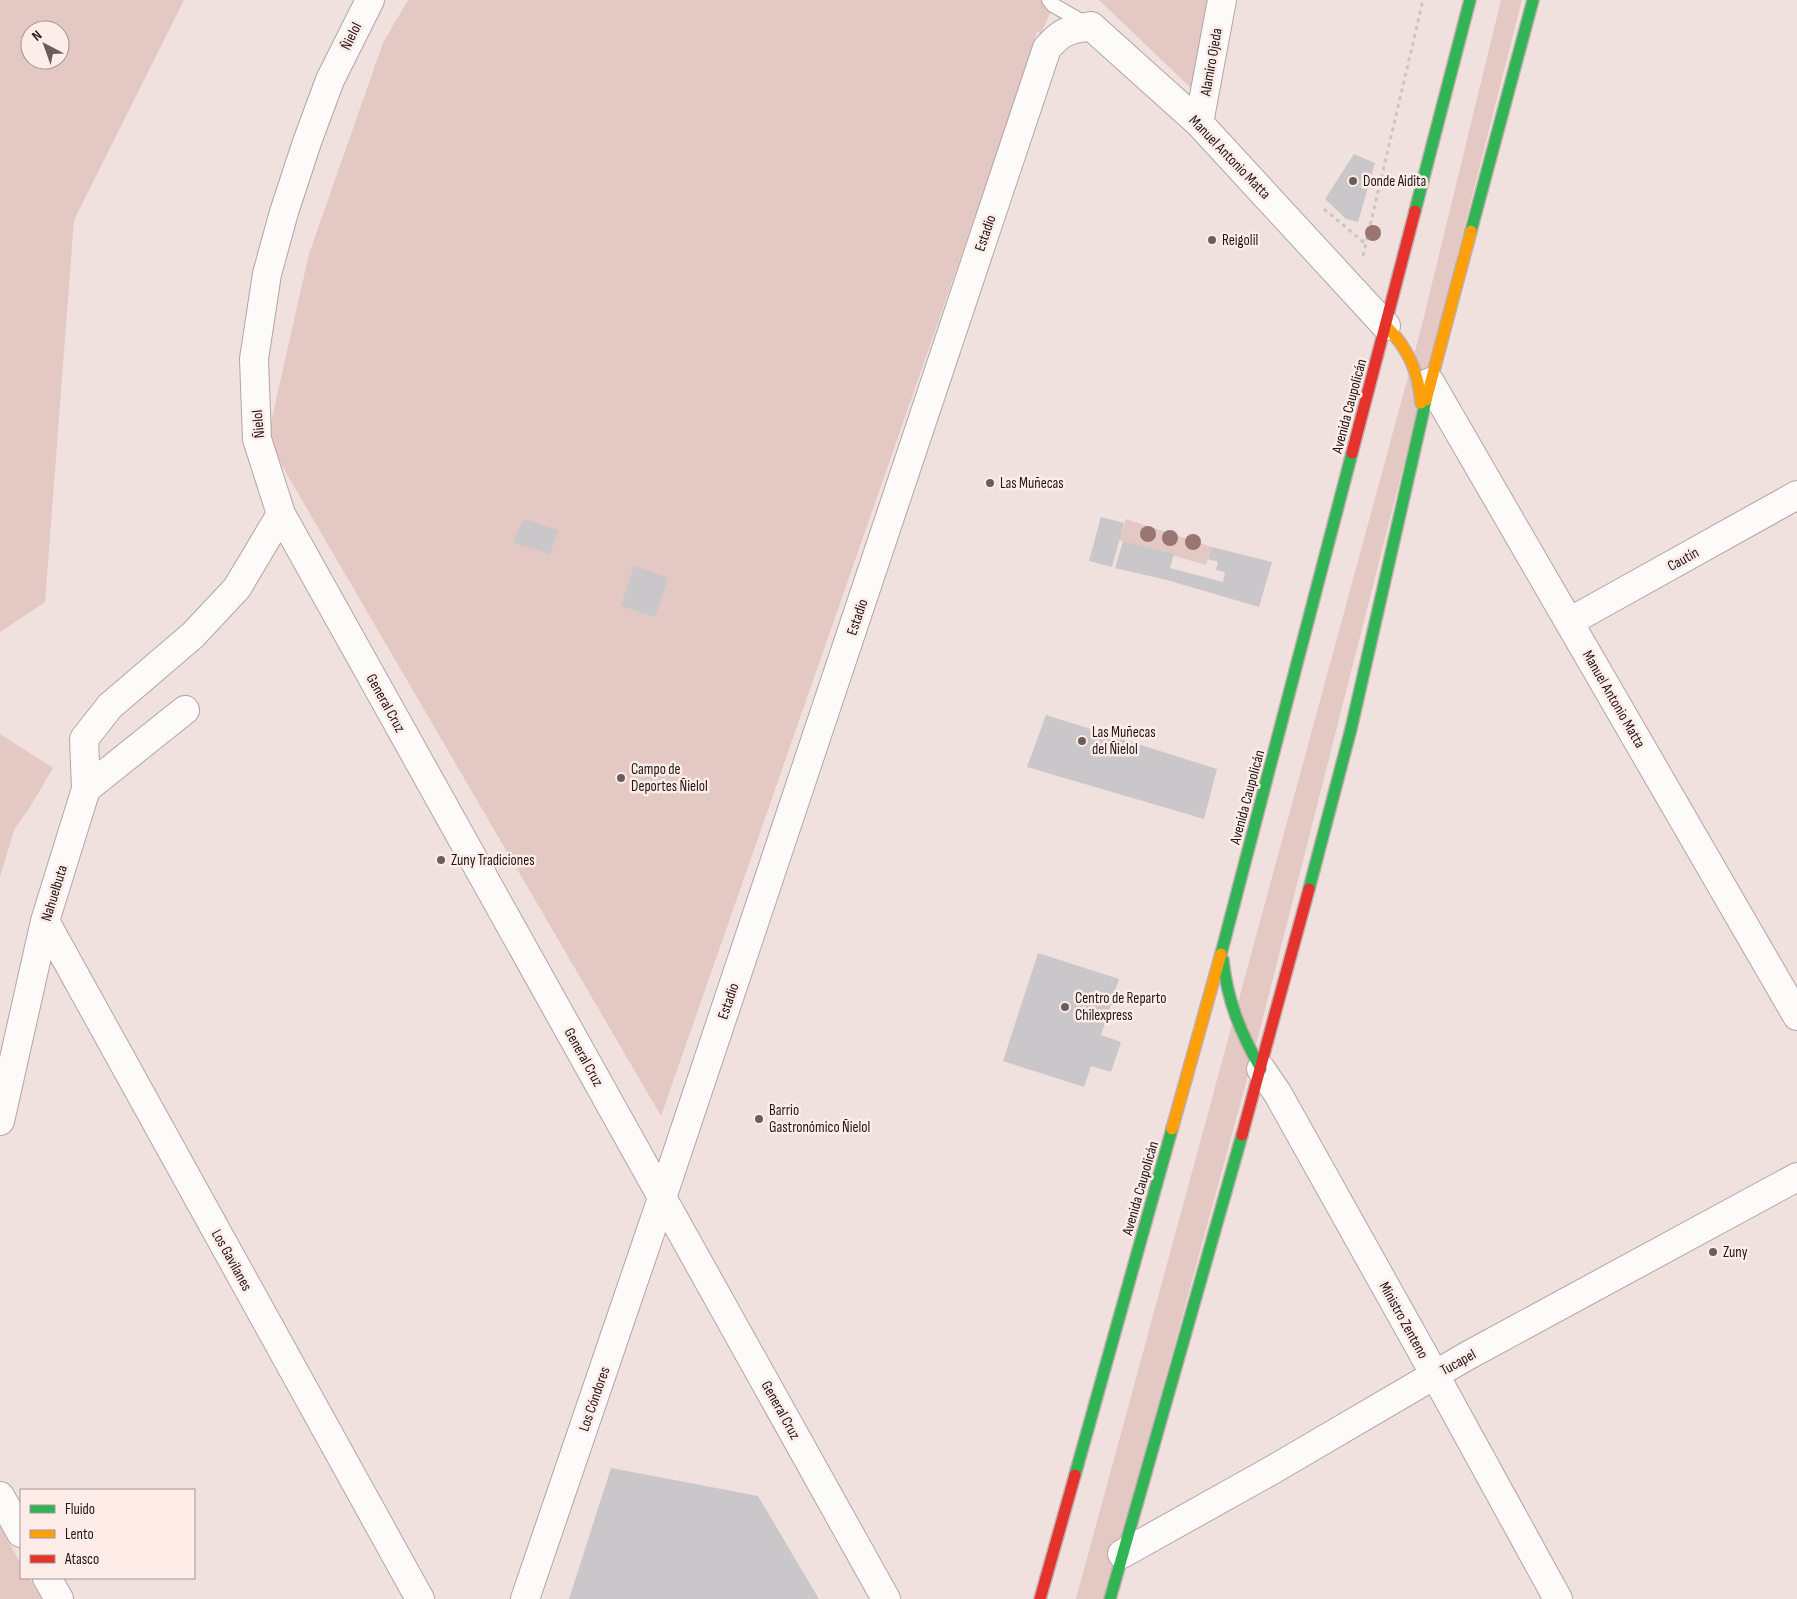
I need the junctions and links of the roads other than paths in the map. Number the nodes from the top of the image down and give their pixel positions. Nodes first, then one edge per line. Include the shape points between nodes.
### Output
1 (370, 0) edge
2 (1048, 0) edge
3 (1222, 0) edge
4 (1470, 0) edge
5 (1533, 0) edge
6 (1091, 26) junction
7 (1199, 123) junction
8 (1386, 326) junction
9 (1430, 382) junction
10 (1418, 434) junction
11 (1797, 495) edge
12 (281, 514) junction
13 (1569, 622) junction
14 (185, 710) dead end
15 (86, 789) junction
16 (45, 921) junction
17 (1223, 946) junction
18 (1797, 1016) edge
19 (1261, 1069) junction
20 (0, 1121) edge
21 (1797, 1177) edge
22 (662, 1198) junction
23 (1435, 1375) junction
24 (0, 1496) edge
25 (20, 1531) edge
26 (1122, 1554) junction
27 (48, 1579) edge
28 (59, 1599) edge
29 (420, 1599) edge
30 (525, 1599) edge
31 (886, 1599) edge
32 (1040, 1599) edge
33 (1110, 1599) edge
34 (1558, 1599) edge

1 - 12 street, Ñielol via 330,80 284,212 267,274 254,359 258,439
2 - 6 lane
3 - 7 street, Alamiro Ojeda
4 - 8 main road, Avenida Caupolicán
5 - 9 main road
6 - 7 street, Manuel Antonio Matta
6 - 22 street, Estadio via 1066,31 1047,48
7 - 8 street, Manuel Antonio Matta
8 - 10 main road via 1399,338 1416,370 1421,391
8 - 17 main road, Avenida Caupolicán
9 - 10 main road
9 - 13 street, Manuel Antonio Matta
10 - 19 main road via 1351,728
11 - 13 street, Cautín
12 - 15 street via 238,588 193,635 110,706 84,739
12 - 22 street, General Cruz
13 - 18 street, Manuel Antonio Matta
14 - 15 street
15 - 16 street, Nahuelbuta
16 - 20 street, Nahuelbuta
16 - 29 street, Los Gavilanes
17 - 19 main road via 1225,977 1233,1014
17 - 32 main road, Avenida Caupolicán
19 - 23 street, Ministro Zenteno
19 - 26 main road
21 - 23 street, Tucapel
22 - 30 street, Los Cóndores
22 - 31 street, General Cruz
23 - 26 street, Tucapel
23 - 34 street, Ministro Zenteno
24 - 25 street
26 - 33 main road
27 - 28 street

